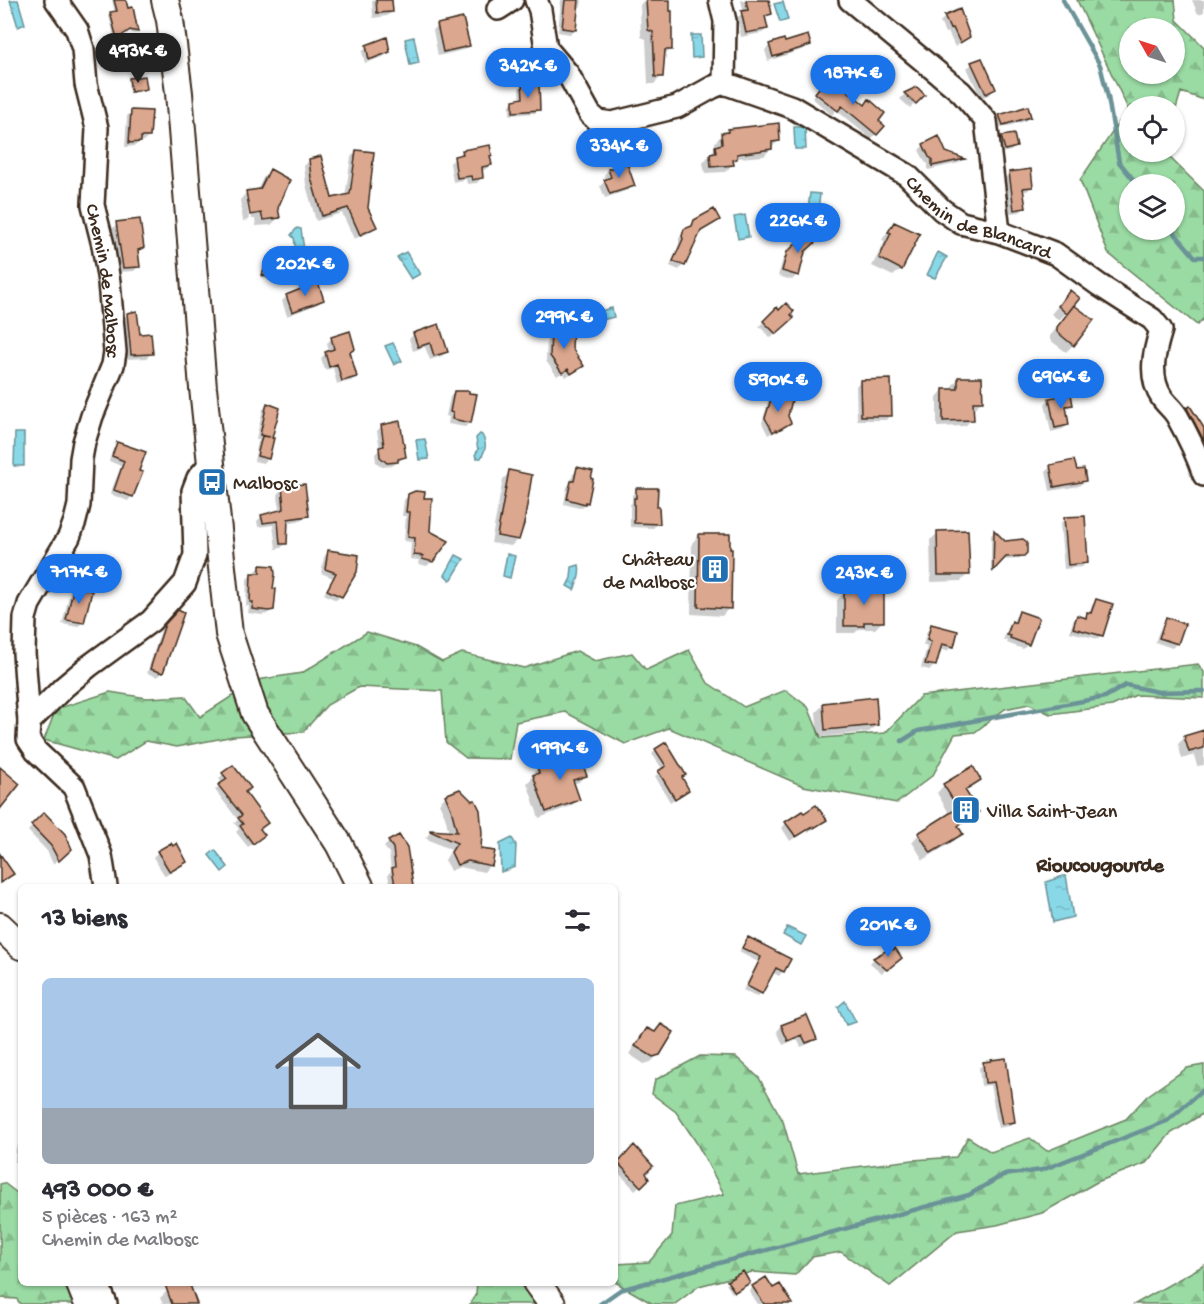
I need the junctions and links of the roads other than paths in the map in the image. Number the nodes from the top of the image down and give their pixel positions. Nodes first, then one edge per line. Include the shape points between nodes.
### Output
1 (57, 0) edge
2 (165, 0) edge
3 (536, 0) edge
4 (720, 0) edge
5 (850, 0) edge
6 (724, 83) junction
7 (999, 232) junction
8 (210, 464) junction
9 (1204, 475) edge
10 (29, 722) junction
11 (106, 884) edge
12 (359, 884) edge
13 (0, 926) edge
14 (18, 943) edge
15 (81, 1286) edge
16 (99, 1286) edge
17 (539, 1286) edge
18 (88, 1304) edge
19 (106, 1304) edge
20 (552, 1304) edge

1 - 10 street, Chemin de Malbosc via 77,30 83,49 86,84 97,128 93,205 109,282 115,352 84,442 75,521 25,618
2 - 8 main road via 179,93
3 - 6 street via 546,48 598,121 612,123 677,107
4 - 6 street via 725,21
5 - 7 street via 961,92 986,121
6 - 7 street, Chemin de Blancard via 792,107 907,175 961,223
7 - 9 street, Chemin de Blancard via 1056,254 1161,330 1154,354 1154,379
8 - 10 street via 193,491 195,555 185,583 151,621 89,666
8 - 12 main road via 229,634 255,714 339,844
10 - 11 street, Chemin de Malbosc via 28,739 36,751 74,787 101,855
13 - 14 main road
15 - 18 main road
16 - 19 street
17 - 20 main road

